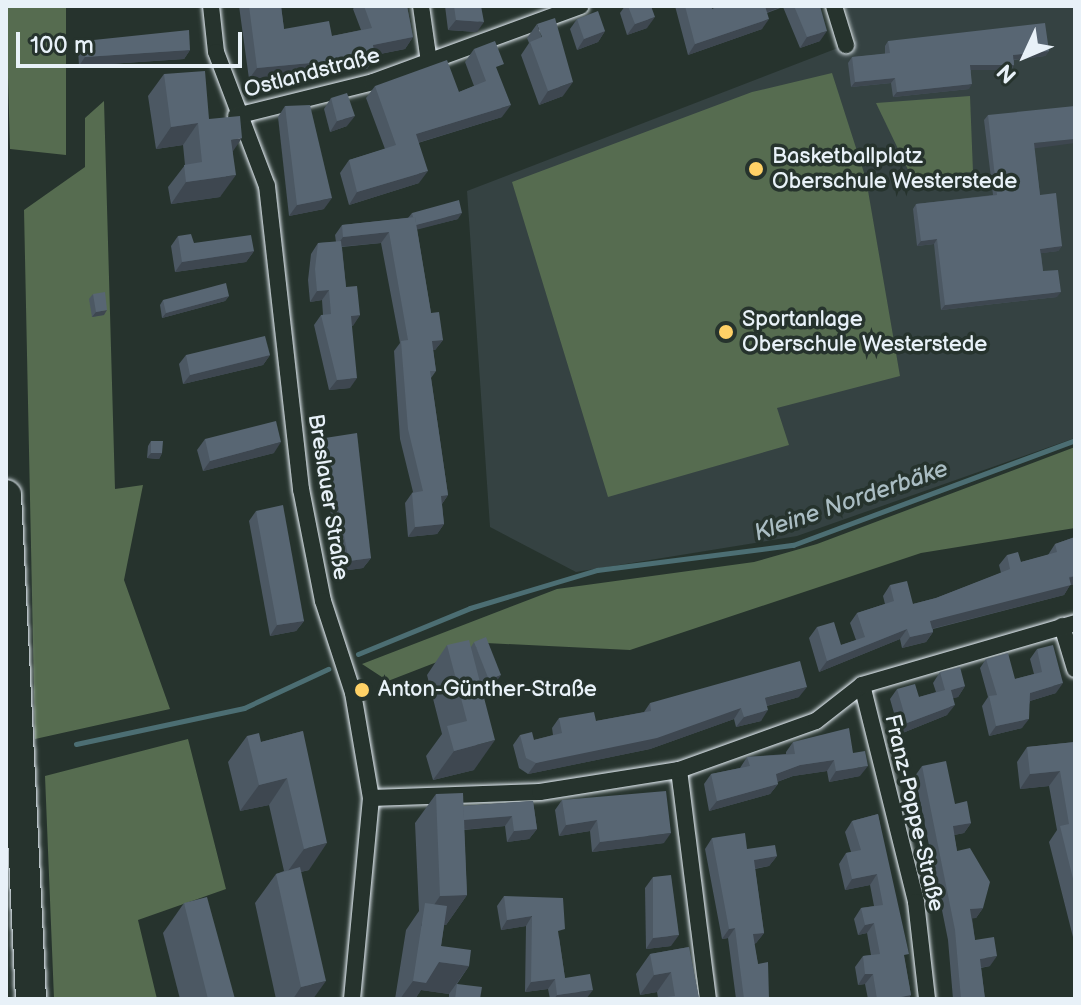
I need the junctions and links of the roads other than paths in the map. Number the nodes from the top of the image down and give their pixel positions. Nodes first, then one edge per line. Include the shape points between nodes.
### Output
1 (211, 6) edge
2 (421, 6) edge
3 (581, 6) edge
4 (834, 6) edge
5 (846, 45) dead end
6 (429, 62) junction
7 (240, 115) junction
8 (6, 495) edge
9 (1069, 624) edge
10 (1075, 669) edge
11 (862, 685) junction
12 (679, 770) junction
13 (371, 798) junction
14 (31, 999) edge
15 (352, 999) edge
16 (708, 999) edge
17 (927, 999) edge

1 - 7 street, Breslauer Straße via 216,52
2 - 6 street
3 - 6 street, Ostlandstraße
4 - 5 street
6 - 7 street, Ostlandstraße
7 - 13 street, Breslauer Straße via 274,230 301,489 348,678
8 - 14 highway
9 - 10 street
9 - 11 street
11 - 12 street via 816,721
11 - 17 street, Franz-Poppe-Straße via 916,902
12 - 13 street via 540,792
12 - 16 street
13 - 15 street, Breslauer Straße

